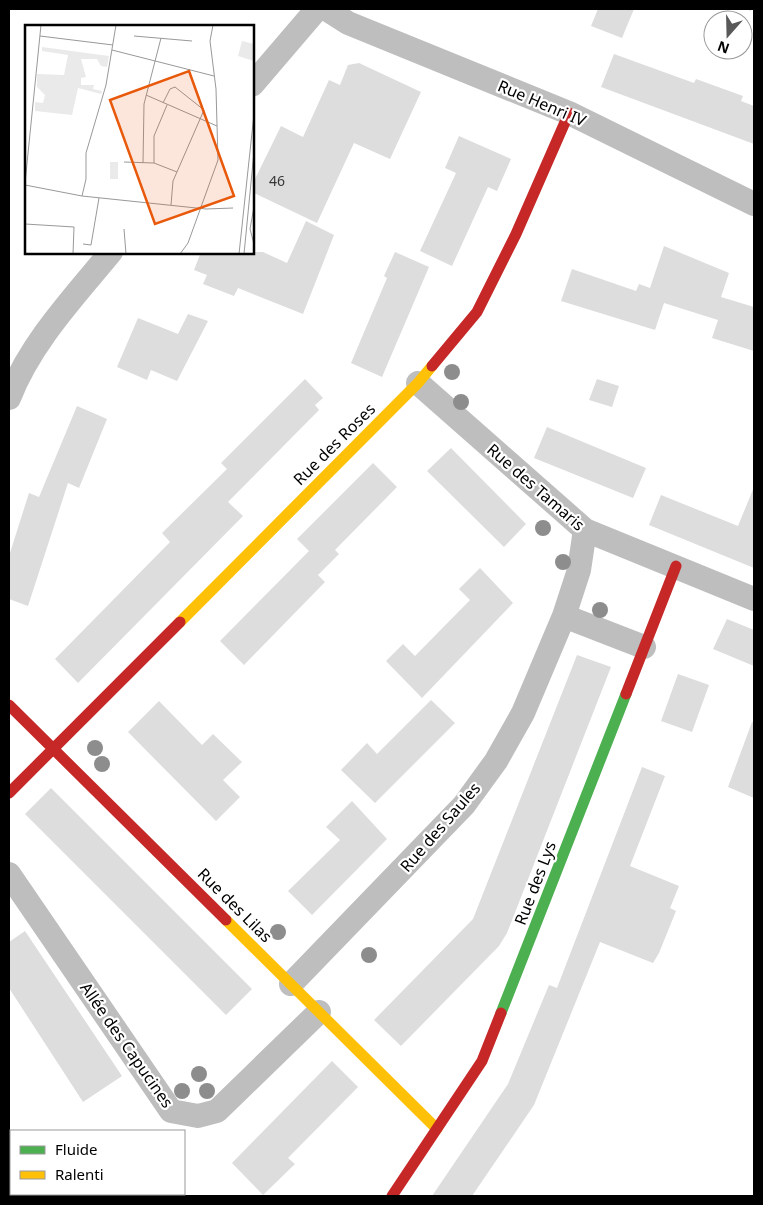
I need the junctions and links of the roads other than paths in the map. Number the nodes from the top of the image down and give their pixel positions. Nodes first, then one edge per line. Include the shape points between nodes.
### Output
1 (317, 9) edge
2 (326, 9) edge
3 (254, 83) edge
4 (569, 113) junction
5 (754, 204) edge
6 (109, 254) edge
7 (418, 383) junction
8 (9, 398) edge
9 (585, 530) junction
10 (676, 566) junction
11 (754, 599) edge
12 (564, 616) junction
13 (644, 647) junction
14 (9, 705) edge
15 (52, 748) junction
16 (9, 793) edge
17 (9, 874) edge
18 (291, 984) junction
19 (319, 1012) junction
20 (437, 1129) junction
21 (392, 1196) edge

1 - 3 street
2 - 4 street, Rue Henri IV via 348,23
4 - 5 street, Rue Henri IV
4 - 7 street, Rue des Roses via 516,234 477,312
6 - 8 street via 57,317 28,360
7 - 9 street, Rue des Tamaris
7 - 15 street, Rue des Roses
9 - 10 street, Rue des Tamaris
9 - 12 street, Rue des Saules via 579,570
10 - 11 street, Rue des Tamaris
10 - 13 street, Rue des Lys
12 - 13 street
12 - 18 street, Rue des Saules via 523,713 496,761 464,805
13 - 20 street, Rue des Lys via 482,1061
14 - 15 street, Rue des Lilas
15 - 16 street
15 - 18 street, Rue des Lilas
17 - 19 street, Allée des Capucines via 171,1112 198,1116 217,1110
18 - 19 street, Rue des Lilas
19 - 20 street, Rue des Lilas
20 - 21 street, Rue des Lys

